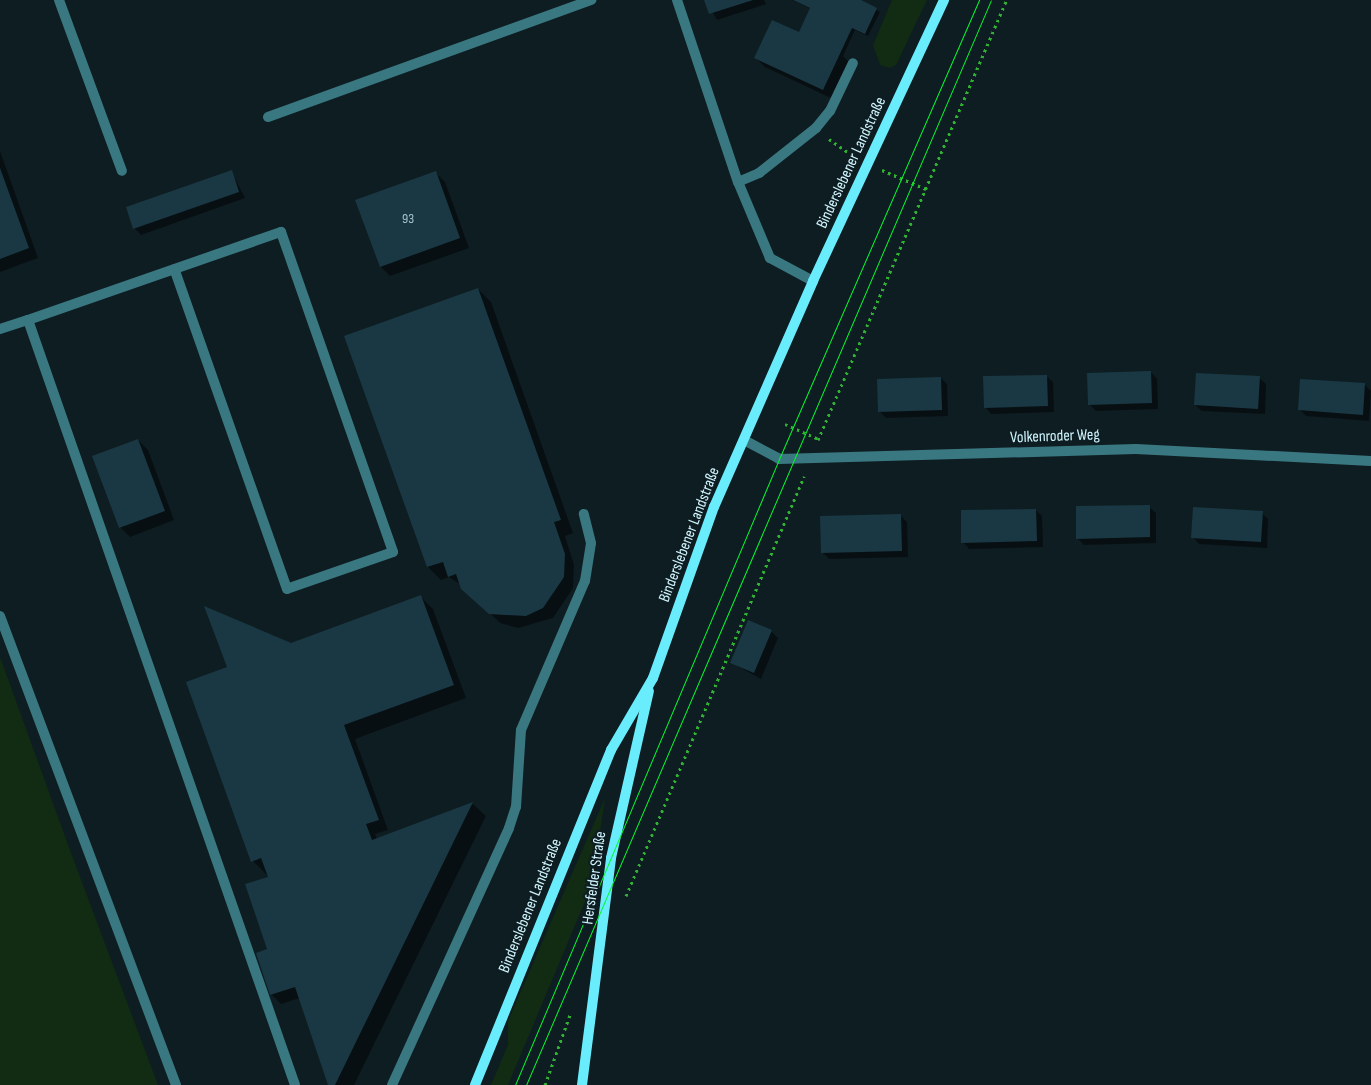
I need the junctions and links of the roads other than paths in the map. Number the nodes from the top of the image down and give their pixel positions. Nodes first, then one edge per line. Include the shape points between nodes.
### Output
1 (59, 0) edge
2 (592, 0) edge
3 (677, 0) edge
4 (944, 0) edge
5 (853, 62) dead end
6 (268, 117) dead end
7 (122, 171) dead end
8 (738, 182) junction
9 (174, 269) junction
10 (813, 281) junction
11 (28, 320) junction
12 (0, 329) edge
13 (744, 440) junction
14 (1371, 461) edge
15 (584, 514) dead end
16 (0, 616) edge
17 (653, 678) junction
18 (176, 1085) edge
19 (295, 1085) edge
20 (392, 1085) edge
21 (475, 1085) edge
22 (582, 1085) edge

1 - 7 street
2 - 6 street
3 - 8 street
4 - 10 main road, Binderslebener Landstraße
5 - 8 street via 830,111 816,128 758,173
8 - 10 street via 770,258
9 - 9 street via 281,232 393,552 287,589
9 - 11 street
10 - 13 main road, Binderslebener Landstraße
11 - 12 street
11 - 19 street
13 - 14 street, Volkenroder Weg via 778,459 1136,449
13 - 17 main road, Binderslebener Landstraße via 714,507
15 - 20 street via 591,543 585,581 521,730 516,806 509,828
16 - 18 street
17 - 21 main road, Binderslebener Landstraße via 611,750
17 - 22 main road, Hersfelder Straße via 611,858

